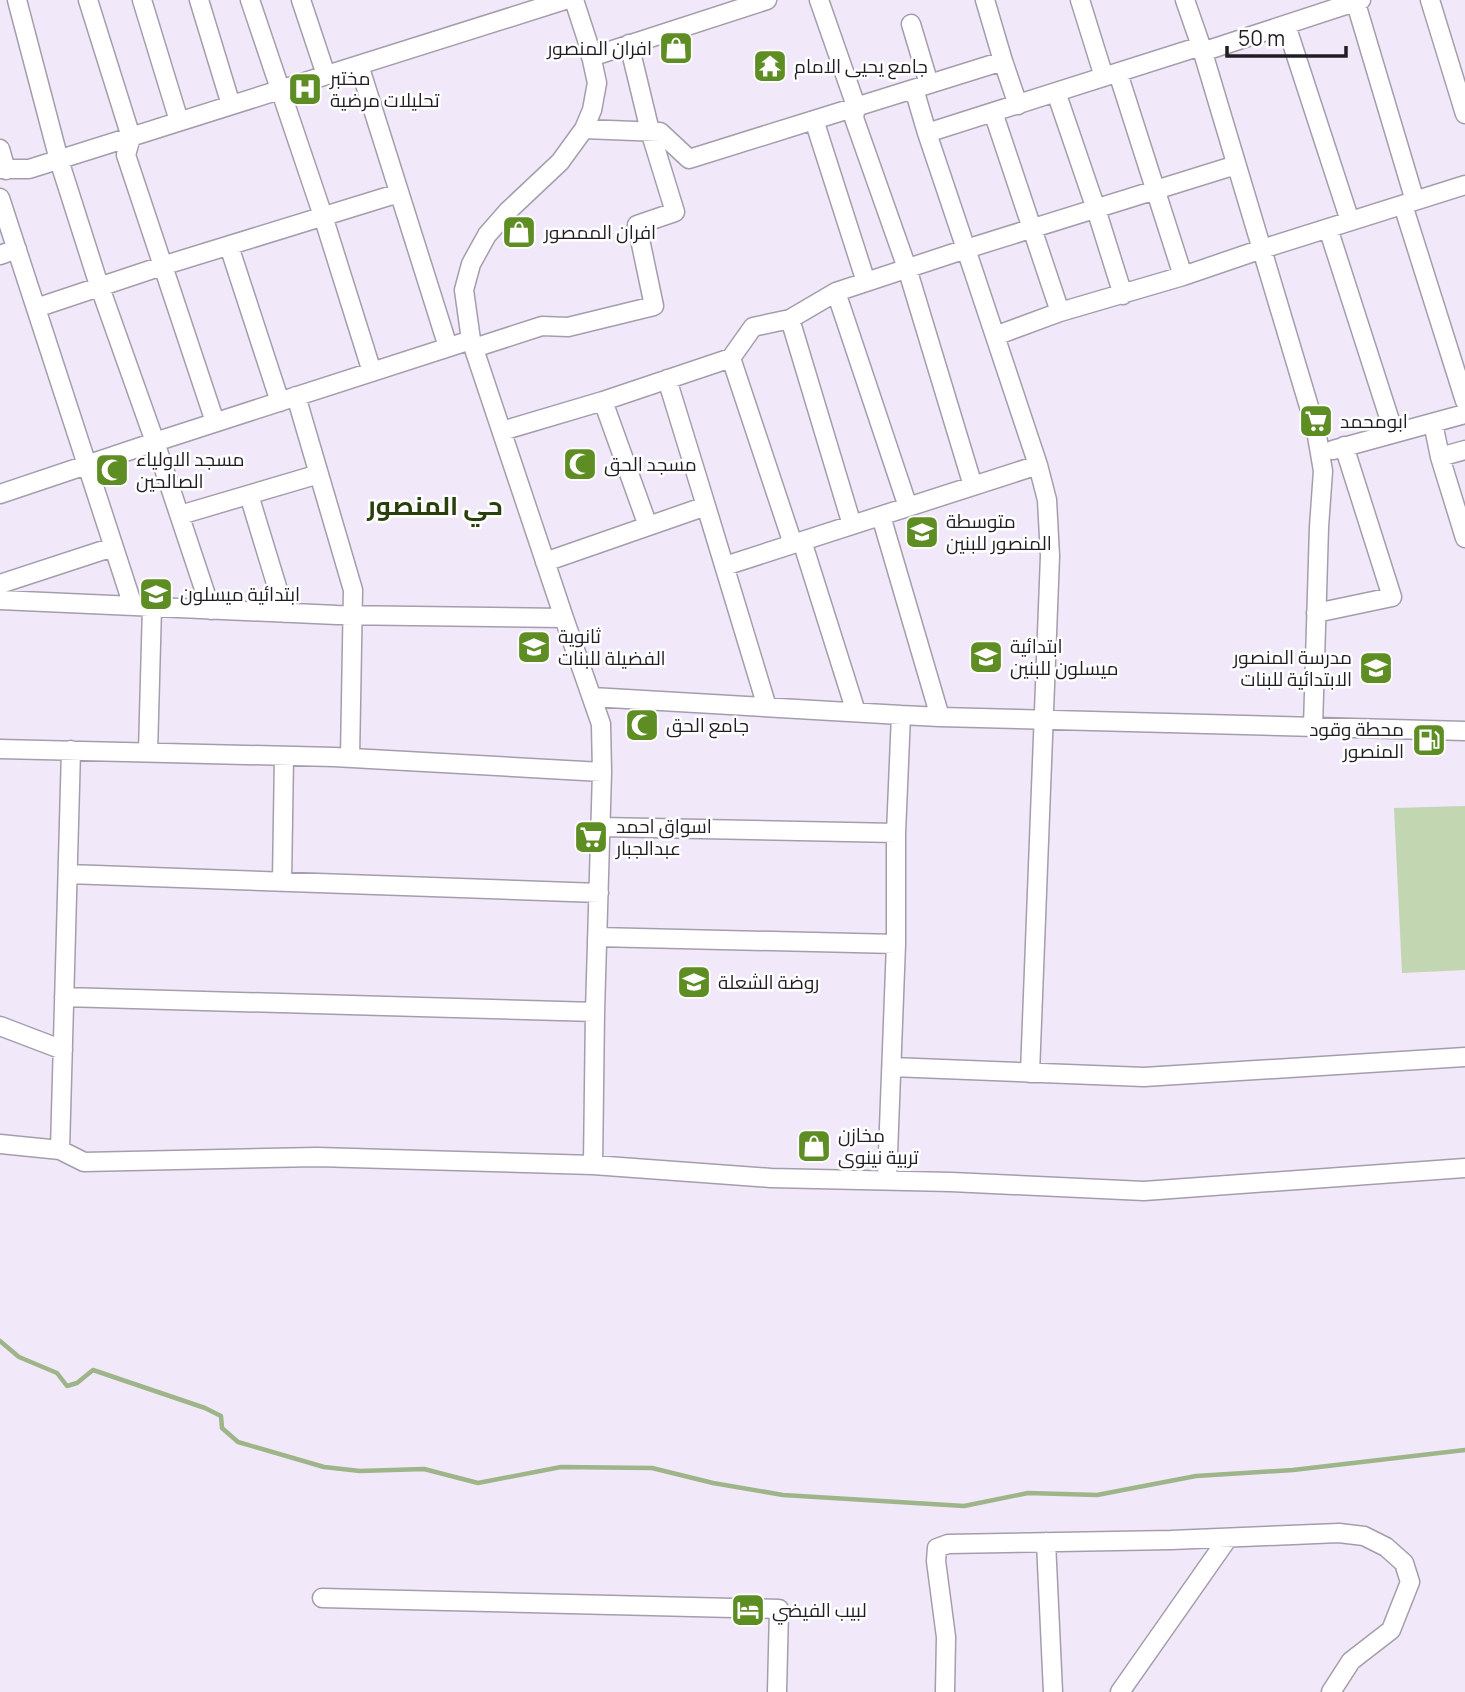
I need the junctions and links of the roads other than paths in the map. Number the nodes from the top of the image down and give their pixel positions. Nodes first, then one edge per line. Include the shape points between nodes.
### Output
1 (17, 0) edge
2 (88, 0) edge
3 (142, 0) edge
4 (199, 0) edge
5 (250, 0) edge
6 (301, 0) edge
7 (565, 0) edge
8 (574, 0) edge
9 (767, 0) edge
10 (819, 0) edge
11 (985, 0) edge
12 (1080, 0) edge
13 (1185, 0) edge
14 (1430, 0) edge
15 (1357, 1) edge
16 (911, 24) dead end
17 (1286, 25) junction
18 (629, 44) junction
19 (1202, 49) junction
20 (591, 57) junction
21 (1003, 61) junction
22 (359, 65) junction
23 (326, 75) junction
24 (1111, 75) junction
25 (921, 86) junction
26 (279, 90) junction
27 (1056, 92) junction
28 (231, 105) junction
29 (1018, 105) junction
30 (856, 106) junction
31 (993, 112) junction
32 (1465, 114) edge
33 (814, 120) junction
34 (179, 121) junction
35 (584, 129) junction
36 (650, 131) junction
37 (927, 133) junction
38 (131, 137) junction
39 (0, 149) edge
40 (59, 160) junction
41 (1236, 165) junction
42 (3, 170) edge
43 (1465, 185) edge
44 (1155, 190) junction
45 (399, 193) junction
46 (0, 198) edge
47 (1409, 203) junction
48 (1096, 209) junction
49 (323, 216) junction
50 (1350, 221) junction
51 (1328, 228) junction
52 (1031, 229) junction
53 (229, 246) junction
54 (966, 249) junction
55 (1262, 249) junction
56 (9, 252) edge
57 (162, 266) junction
58 (907, 268) junction
59 (1183, 276) junction
60 (866, 282) junction
61 (100, 287) junction
62 (836, 292) junction
63 (1123, 295) junction
64 (36, 308) junction
65 (1060, 312) junction
66 (790, 319) junction
67 (995, 336) junction
68 (473, 344) junction
69 (448, 347) junction
70 (731, 358) junction
71 (372, 372) junction
72 (667, 379) junction
73 (288, 399) junction
74 (603, 401) junction
75 (1465, 401) edge
76 (1465, 414) edge
77 (215, 422) junction
78 (1433, 423) junction
79 (502, 431) junction
80 (1394, 433) junction
81 (155, 442) junction
82 (1345, 446) junction
83 (1465, 450) edge
84 (1320, 453) junction
85 (1440, 457) junction
86 (85, 465) junction
87 (1038, 465) junction
88 (319, 474) junction
89 (973, 486) junction
90 (0, 494) edge
91 (249, 495) junction
92 (706, 506) junction
93 (908, 507) junction
94 (180, 515) junction
95 (881, 516) junction
96 (852, 525) junction
97 (648, 526) junction
98 (1465, 538) edge
99 (797, 542) junction
100 (113, 547) junction
101 (545, 562) junction
102 (725, 566) junction
103 (0, 584) edge
104 (0, 600) edge
105 (132, 606) junction
106 (152, 607) junction
107 (211, 610) junction
108 (285, 613) junction
109 (1317, 613) junction
110 (354, 615) junction
111 (564, 618) junction
112 (592, 697) junction
113 (767, 707) junction
114 (856, 712) junction
115 (901, 715) junction
116 (940, 717) junction
117 (1045, 719) junction
118 (1313, 727) junction
119 (1465, 731) edge
120 (0, 749) edge
121 (72, 750) junction
122 (148, 752) junction
123 (284, 756) junction
124 (350, 758) junction
125 (602, 772) junction
126 (601, 827) junction
127 (896, 833) junction
128 (68, 874) junction
129 (282, 882) junction
130 (599, 893) junction
131 (597, 937) junction
132 (896, 944) junction
133 (64, 997) junction
134 (594, 1012) junction
135 (0, 1026) edge
136 (63, 1050) junction
137 (1465, 1057) edge
138 (892, 1067) junction
139 (1030, 1073) junction
140 (0, 1144) edge
141 (60, 1150) junction
142 (593, 1165) junction
143 (1465, 1168) edge
144 (887, 1181) junction
145 (1228, 1538) junction
146 (1046, 1542) junction
147 (322, 1598) dead end
148 (777, 1692) edge
149 (946, 1692) edge
150 (1053, 1692) edge
151 (1120, 1692) edge
152 (1331, 1692) edge

1 - 40 street
2 - 38 street
3 - 34 street
4 - 28 street
5 - 26 street
6 - 23 street
7 - 22 street
8 - 20 street
9 - 18 street
10 - 30 street
11 - 21 street
12 - 24 street
13 - 19 street
14 - 32 street
15 - 17 street
15 - 47 street
16 - 25 street
17 - 19 street
17 - 50 street
18 - 20 street
18 - 36 street
19 - 24 street
19 - 41 street
20 - 35 street via 597,83
21 - 25 street
21 - 29 street
22 - 23 street
22 - 45 street
23 - 26 street
24 - 27 street
24 - 44 street
25 - 30 street
25 - 37 street
26 - 28 street
26 - 49 street
27 - 29 street
27 - 48 street
28 - 34 street
29 - 31 street
30 - 33 street
30 - 58 street via 854,118
31 - 37 street
31 - 52 street
33 - 36 street via 689,159 660,131
33 - 60 street
34 - 38 street
35 - 36 street
35 - 68 street via 560,162 487,235 471,264 464,290
36 - 68 street via 675,212 637,225 654,306
37 - 54 street
38 - 40 street
38 - 57 street via 126,155
39 - 42 street
40 - 42 street via 29,169
40 - 61 street
41 - 44 street
41 - 55 street
43 - 47 street
44 - 48 street
44 - 59 street
45 - 49 street
45 - 69 street
46 - 56 street
47 - 50 street
47 - 75 street
48 - 52 street
48 - 63 street
49 - 53 street
49 - 71 street
50 - 51 street
51 - 55 street
51 - 80 street
52 - 54 street
52 - 65 street
53 - 57 street
53 - 73 street
54 - 58 street
54 - 67 street
55 - 59 street
55 - 84 street
56 - 64 street
57 - 61 street
57 - 77 street
58 - 60 street
58 - 89 street
59 - 63 street
60 - 62 street
61 - 64 street
61 - 81 street
62 - 66 street
62 - 93 street
63 - 65 street
64 - 86 street
65 - 67 street
66 - 70 street via 753,327
66 - 96 street
67 - 87 street
68 - 69 street
68 - 79 street
69 - 71 street
70 - 72 street
70 - 99 street
71 - 73 street
72 - 74 street
72 - 92 street
73 - 77 street
73 - 88 street
74 - 79 street
74 - 97 street
76 - 78 street
77 - 81 street
78 - 80 street
78 - 85 street
79 - 101 street
80 - 82 street
81 - 86 street
81 - 94 street
82 - 84 street
82 - 109 street via 1392,597
83 - 85 street
84 - 109 street
85 - 98 street
86 - 90 street
86 - 100 street
87 - 89 street
87 - 117 street via 1047,500 1050,556
88 - 91 street
88 - 110 street via 353,590
89 - 93 street
91 - 94 street
91 - 108 street
92 - 97 street
92 - 102 street
93 - 95 street
94 - 107 street
95 - 96 street
95 - 116 street
96 - 99 street
97 - 101 street
99 - 102 street
99 - 114 street
100 - 103 street
100 - 105 street
101 - 111 street
102 - 113 street
104 - 105 street
105 - 106 street
106 - 107 street
106 - 122 street
107 - 108 street
108 - 110 street
109 - 118 street
110 - 111 street
110 - 124 street
111 - 112 street
112 - 113 street
112 - 125 street via 601,724
113 - 114 street
114 - 115 street
115 - 116 street
115 - 127 street
116 - 117 street
117 - 118 street
117 - 139 street
118 - 119 street
120 - 121 street
121 - 122 street
121 - 128 street
122 - 123 street
123 - 124 street
123 - 129 street
124 - 125 street
125 - 126 street
126 - 127 street
126 - 130 street
127 - 132 street
128 - 129 street
128 - 133 street
129 - 130 street
130 - 131 street
131 - 132 street
131 - 134 street
132 - 138 street
133 - 134 street
133 - 136 street
134 - 142 street
135 - 136 street
136 - 141 street
137 - 139 street via 1144,1077
138 - 139 street
138 - 144 street
140 - 141 street
141 - 142 street via 84,1162 317,1157
142 - 144 street
143 - 144 street via 1144,1191
145 - 146 street
145 - 151 street
145 - 152 street via 1364,1536 1404,1563 1410,1582 1391,1630 1351,1661
146 - 149 street via 937,1548
146 - 150 street
147 - 148 street via 779,1609

